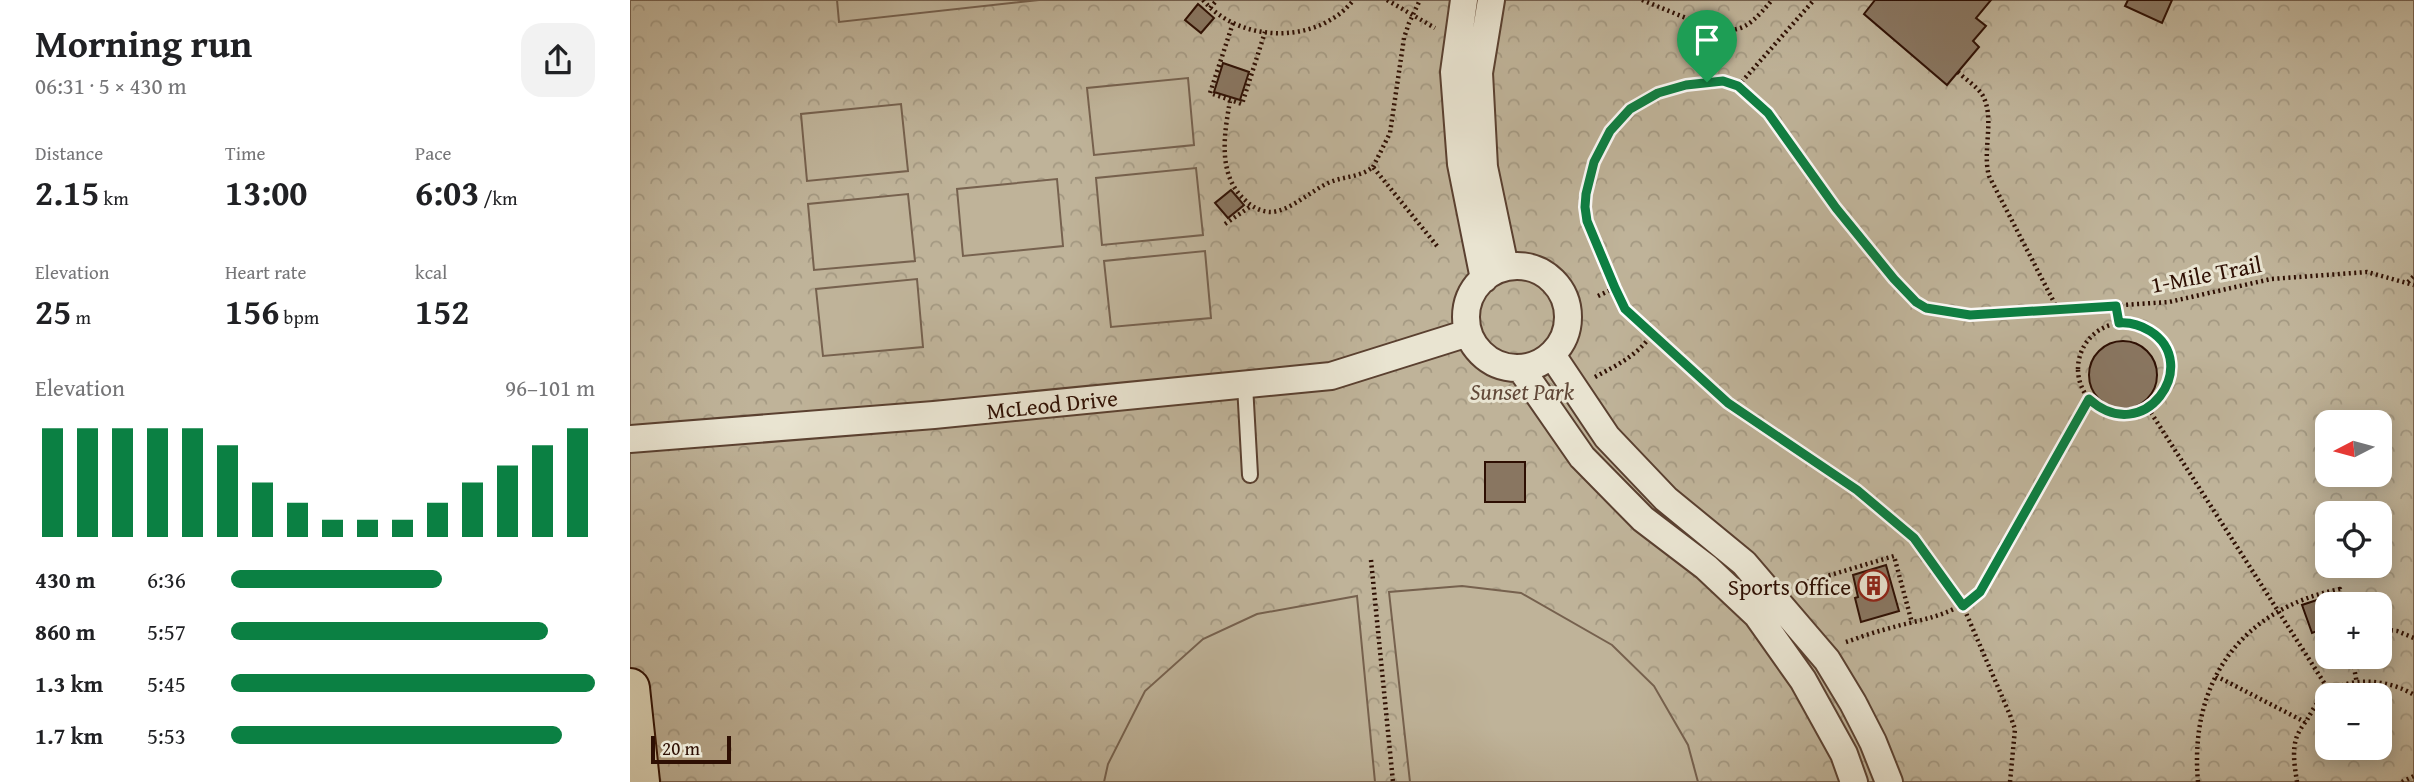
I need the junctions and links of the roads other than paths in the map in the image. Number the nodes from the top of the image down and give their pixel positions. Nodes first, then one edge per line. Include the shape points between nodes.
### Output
1 (1464, 0) edge
2 (1491, 0) edge
3 (1494, 273) junction
4 (1468, 333) junction
5 (1552, 355) junction
6 (1521, 369) junction
7 (1245, 385) junction
8 (630, 439) edge
9 (1250, 475) dead end
10 (630, 688) edge
11 (640, 782) edge
12 (1854, 782) edge
13 (1889, 782) edge

1 - 3 street via 1454,72 1461,164
2 - 3 street via 1479,73
3 - 4 street via 1469,300
3 - 5 street via 1521,266 1538,270 1562,292 1568,326
4 - 6 street via 1489,360
4 - 7 street, McLeod Drive via 1331,376
5 - 6 street
5 - 13 street via 1607,437 1666,499 1744,563 1827,660 1858,713
6 - 12 street via 1582,457 1643,519 1706,567 1757,615 1803,680 1844,754
7 - 8 street, McLeod Drive
7 - 9 lane
10 - 11 main road

